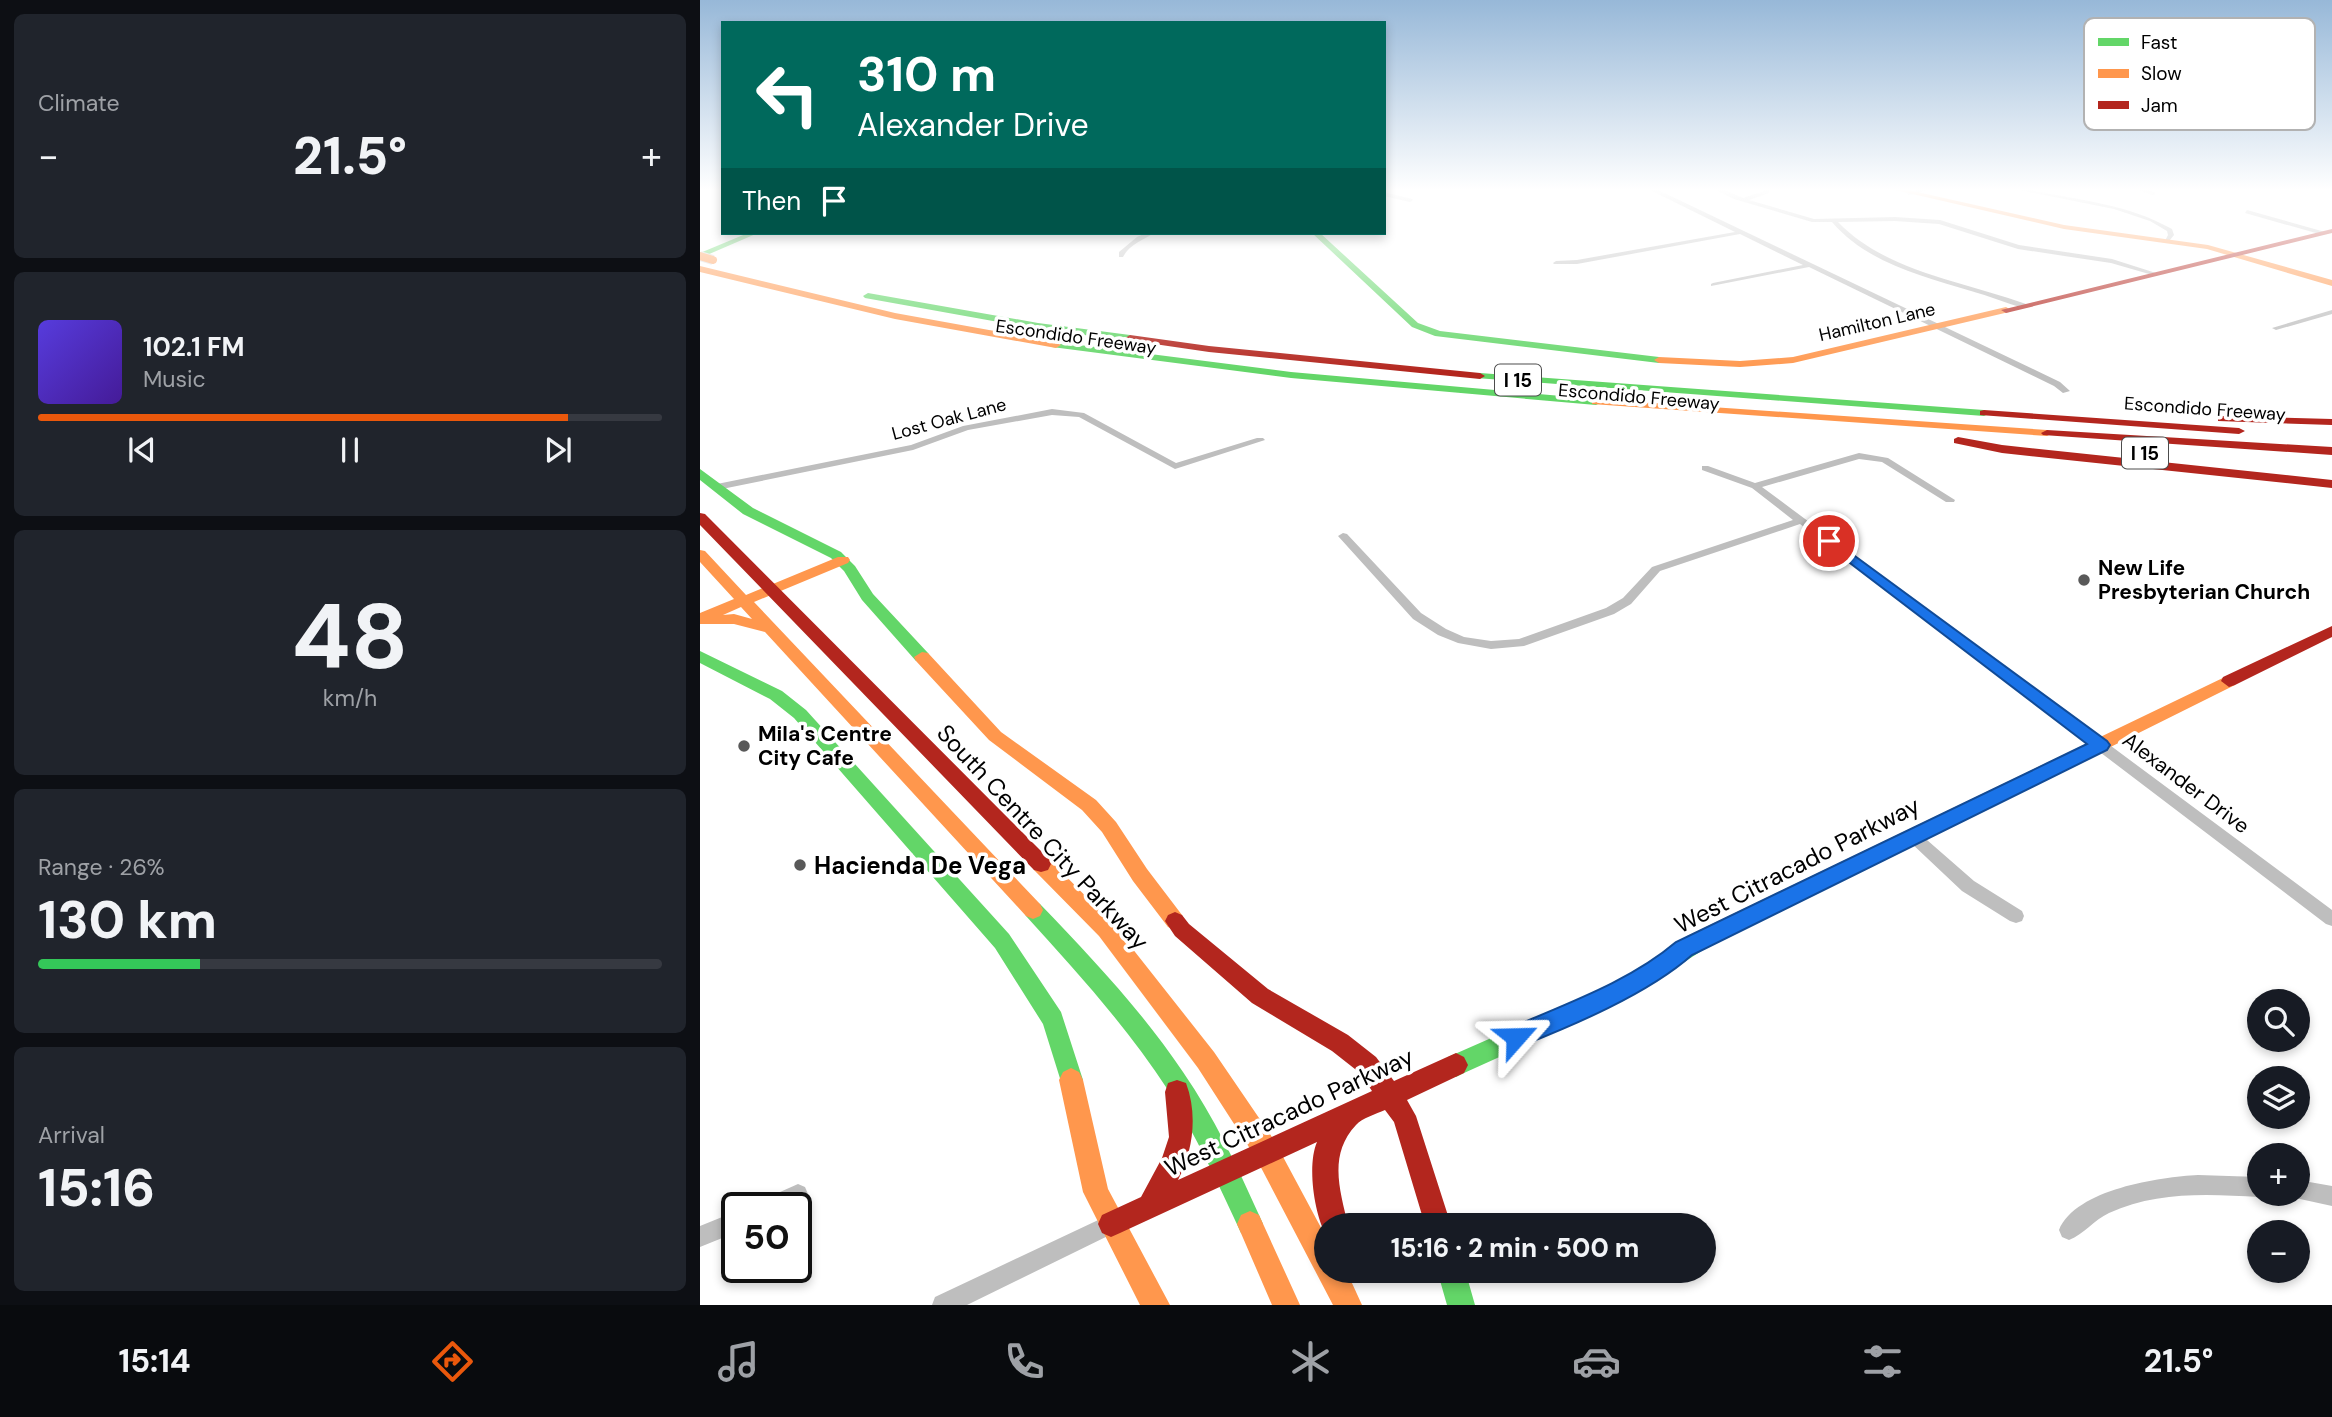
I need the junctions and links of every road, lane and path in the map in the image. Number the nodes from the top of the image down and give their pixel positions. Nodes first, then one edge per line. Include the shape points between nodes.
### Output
1 (724, 250) edge
2 (1124, 250) edge
3 (1334, 250) edge
4 (1644, 250) edge
5 (1779, 250) edge
6 (1868, 250) edge
7 (2037, 250) edge
8 (2216, 250) edge
9 (2253, 250) edge
10 (2236, 254) junction
11 (1121, 256) dead end
12 (704, 261) edge
13 (1556, 263) dead end
14 (1811, 265) junction
15 (2156, 274) junction
16 (700, 280) edge
17 (2332, 283) edge
18 (1713, 285) dead end
19 (2023, 306) junction
20 (2332, 312) edge
21 (1939, 327) junction
22 (2276, 328) dead end
23 (2066, 391) dead end
24 (2073, 418) junction
25 (2332, 422) edge
26 (2283, 434) junction
27 (2184, 435) junction
28 (2332, 438) edge
29 (1260, 440) dead end
30 (1958, 441) junction
31 (2332, 445) edge
32 (2332, 451) edge
33 (2332, 464) edge
34 (1705, 468) dead end
35 (700, 473) edge
36 (2332, 484) edge
37 (1755, 486) junction
38 (717, 487) junction
39 (1950, 500) dead end
40 (700, 517) edge
41 (1803, 520) junction
42 (1343, 536) dead end
43 (700, 554) edge
44 (843, 560) junction
45 (754, 571) junction
46 (812, 572) junction
47 (774, 590) junction
48 (745, 602) junction
49 (700, 621) edge
50 (770, 630) junction
51 (2332, 631) edge
52 (700, 656) edge
53 (2101, 745) junction
54 (1914, 837) junction
55 (2016, 916) dead end
56 (2332, 919) edge
57 (1177, 1083) junction
58 (1391, 1096) junction
59 (1349, 1114) junction
60 (1265, 1149) junction
61 (1224, 1169) junction
62 (2247, 1186) edge
63 (2310, 1192) edge
64 (2332, 1196) edge
65 (1151, 1204) junction
66 (1332, 1213) edge
67 (1434, 1213) edge
68 (1111, 1224) junction
69 (721, 1228) edge
70 (2069, 1230) dead end
71 (700, 1237) edge
72 (1314, 1241) edge
73 (1338, 1283) edge
74 (1346, 1283) edge
75 (1455, 1283) edge
76 (943, 1305) edge
77 (1156, 1305) edge
78 (1286, 1305) edge
79 (1349, 1305) edge
80 (1461, 1305) edge

1 - 12 main road
2 - 11 street
3 - 21 main road, Hamilton Lane via 1415,325 1464,339 1729,366 1802,359
4 - 13 street
5 - 14 street
6 - 19 street via 1937,279
7 - 15 street via 2112,261
8 - 10 main road
9 - 10 main road, Hamilton Lane
10 - 15 main road, Hamilton Lane
10 - 17 main road
12 - 24 main road, Escondido Freeway / I 15 via 949,312 1087,335 1283,359
12 - 27 main road via 904,310 1021,331 1257,362
12 - 32 main road via 776,290 972,332 1201,365 1573,401
14 - 18 street
14 - 21 street
15 - 19 main road, Hamilton Lane
16 - 30 main road, Escondido Freeway / I 15 via 771,300 951,338 1183,372 1423,399
19 - 21 main road, Hamilton Lane
20 - 22 street
21 - 23 street
24 - 25 main road via 2101,414
24 - 26 main road, Escondido Freeway / I 15
26 - 27 main road
26 - 28 main road, Escondido Freeway / I 15
27 - 31 main road
29 - 38 street, Lost Oak Lane via 1175,466 1081,415 1052,412 967,428 913,447
30 - 33 main road, Escondido Freeway / I 15
30 - 36 main road
34 - 37 street, Alexander Drive
35 - 38 main road, South Centre City Parkway
37 - 39 street via 1860,456 1885,460
37 - 41 street, Alexander Drive
38 - 44 main road, South Centre City Parkway via 753,515
40 - 45 main road, South Centre City Parkway
41 - 42 street via 1657,569 1627,601 1610,611 1520,643 1491,645 1462,640 1417,616
41 - 53 street, Alexander Drive
43 - 48 main road
44 - 46 main road
44 - 58 main road, South Centre City Parkway via 867,597 992,732 1089,805 1182,930 1260,996 1368,1065
45 - 46 main road
45 - 47 main road, South Centre City Parkway
46 - 47 main road
47 - 48 main road
47 - 60 main road, South Centre City Parkway via 1106,930 1206,1060
48 - 49 main road
48 - 50 main road
49 - 50 main road via 734,620
50 - 57 main road via 1074,954
51 - 53 main road, West Citracado Parkway
52 - 68 main road via 776,695 800,714 1026,972 1058,1032 1095,1189
53 - 54 main road, West Citracado Parkway
53 - 56 street, Alexander Drive
54 - 55 street via 1968,886
54 - 58 main road, West Citracado Parkway via 1684,948 1666,964 1612,994
57 - 61 main road
57 - 65 main road via 1181,1137
58 - 59 main road, West Citracado Parkway
58 - 67 main road, South Centre City Parkway via 1404,1116
59 - 60 main road, West Citracado Parkway
59 - 66 main road via 1327,1147 1324,1174
60 - 61 main road, West Citracado Parkway
60 - 72 main road, South Centre City Parkway
61 - 65 main road, West Citracado Parkway
61 - 78 main road
62 - 70 street via 2191,1184 2129,1194 2098,1207
63 - 64 street
65 - 68 main road, West Citracado Parkway
68 - 76 street, West Citracado Parkway
68 - 77 main road
69 - 71 street
73 - 79 main road
74 - 79 main road
75 - 80 main road

